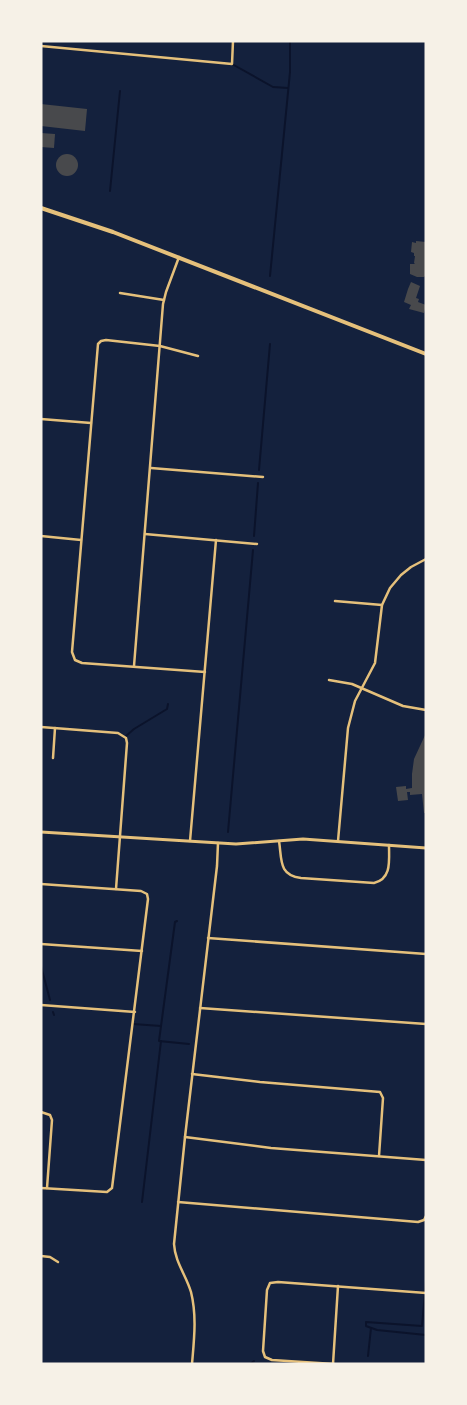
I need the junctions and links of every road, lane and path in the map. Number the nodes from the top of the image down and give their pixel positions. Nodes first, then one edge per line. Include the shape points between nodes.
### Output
1 (234, 41) edge
2 (41, 46) edge
3 (41, 208) edge
4 (179, 258) junction
5 (120, 293) dead end
6 (164, 300) junction
7 (160, 346) junction
8 (426, 354) edge
9 (198, 356) dead end
10 (41, 419) edge
11 (91, 423) junction
12 (151, 468) junction
13 (263, 477) dead end
14 (145, 534) junction
15 (41, 536) edge
16 (81, 540) junction
17 (216, 540) junction
18 (257, 544) dead end
19 (426, 559) edge
20 (335, 601) dead end
21 (382, 605) junction
22 (134, 666) junction
23 (205, 672) junction
24 (329, 680) dead end
25 (361, 688) junction
26 (426, 710) edge
27 (41, 728) edge
28 (55, 728) junction
29 (53, 758) dead end
30 (41, 832) edge
31 (120, 838) junction
32 (279, 840) junction
33 (338, 841) junction
34 (190, 842) junction
35 (218, 843) junction
36 (389, 845) junction
37 (426, 848) edge
38 (41, 884) edge
39 (116, 890) junction
40 (208, 938) junction
41 (41, 944) edge
42 (142, 951) junction
43 (426, 954) edge
44 (41, 1006) edge
45 (200, 1008) junction
46 (135, 1012) junction
47 (426, 1024) edge
48 (192, 1074) junction
49 (41, 1112) edge
50 (185, 1137) junction
51 (379, 1156) junction
52 (426, 1160) edge
53 (41, 1188) edge
54 (47, 1188) junction
55 (178, 1202) junction
56 (426, 1216) edge
57 (41, 1256) edge
58 (58, 1262) dead end
59 (338, 1286) junction
60 (426, 1292) edge
61 (192, 1364) edge
62 (334, 1364) edge

1 - 2 street via 232,64
3 - 4 main road
4 - 6 street
4 - 8 main road
5 - 6 street
6 - 7 street
7 - 9 street
7 - 11 street via 99,342
7 - 12 street
10 - 11 street
11 - 16 street
12 - 13 street
12 - 14 street
14 - 17 street
14 - 22 street
15 - 16 street
16 - 22 street via 72,656 82,662
17 - 18 street
17 - 23 street
19 - 21 street via 401,575
20 - 21 street
21 - 25 street via 376,659
22 - 23 street
23 - 34 street
24 - 25 street
25 - 26 street via 397,704
25 - 33 street via 348,728
27 - 28 street
28 - 29 street
28 - 31 street via 126,736
30 - 31 street
31 - 34 street
31 - 39 street
32 - 33 street
32 - 35 street
32 - 36 street via 283,868 290,876 374,883 382,881 387,874
33 - 36 street
34 - 35 street
35 - 40 street
36 - 37 street
38 - 39 street
39 - 42 street via 147,894
40 - 43 street
40 - 45 street
41 - 42 street
42 - 46 street
44 - 46 street
45 - 47 street
45 - 48 street
46 - 54 street via 111,1190
48 - 50 street
48 - 51 street via 380,1092 383,1098
49 - 54 street via 50,1115 52,1120
50 - 51 street
50 - 55 street
51 - 52 street
53 - 54 street
55 - 56 street via 418,1222
55 - 61 street via 174,1249 194,1308
57 - 58 street
59 - 60 street
59 - 62 street
59 - 62 street via 270,1283 263,1350 265,1357 272,1360

